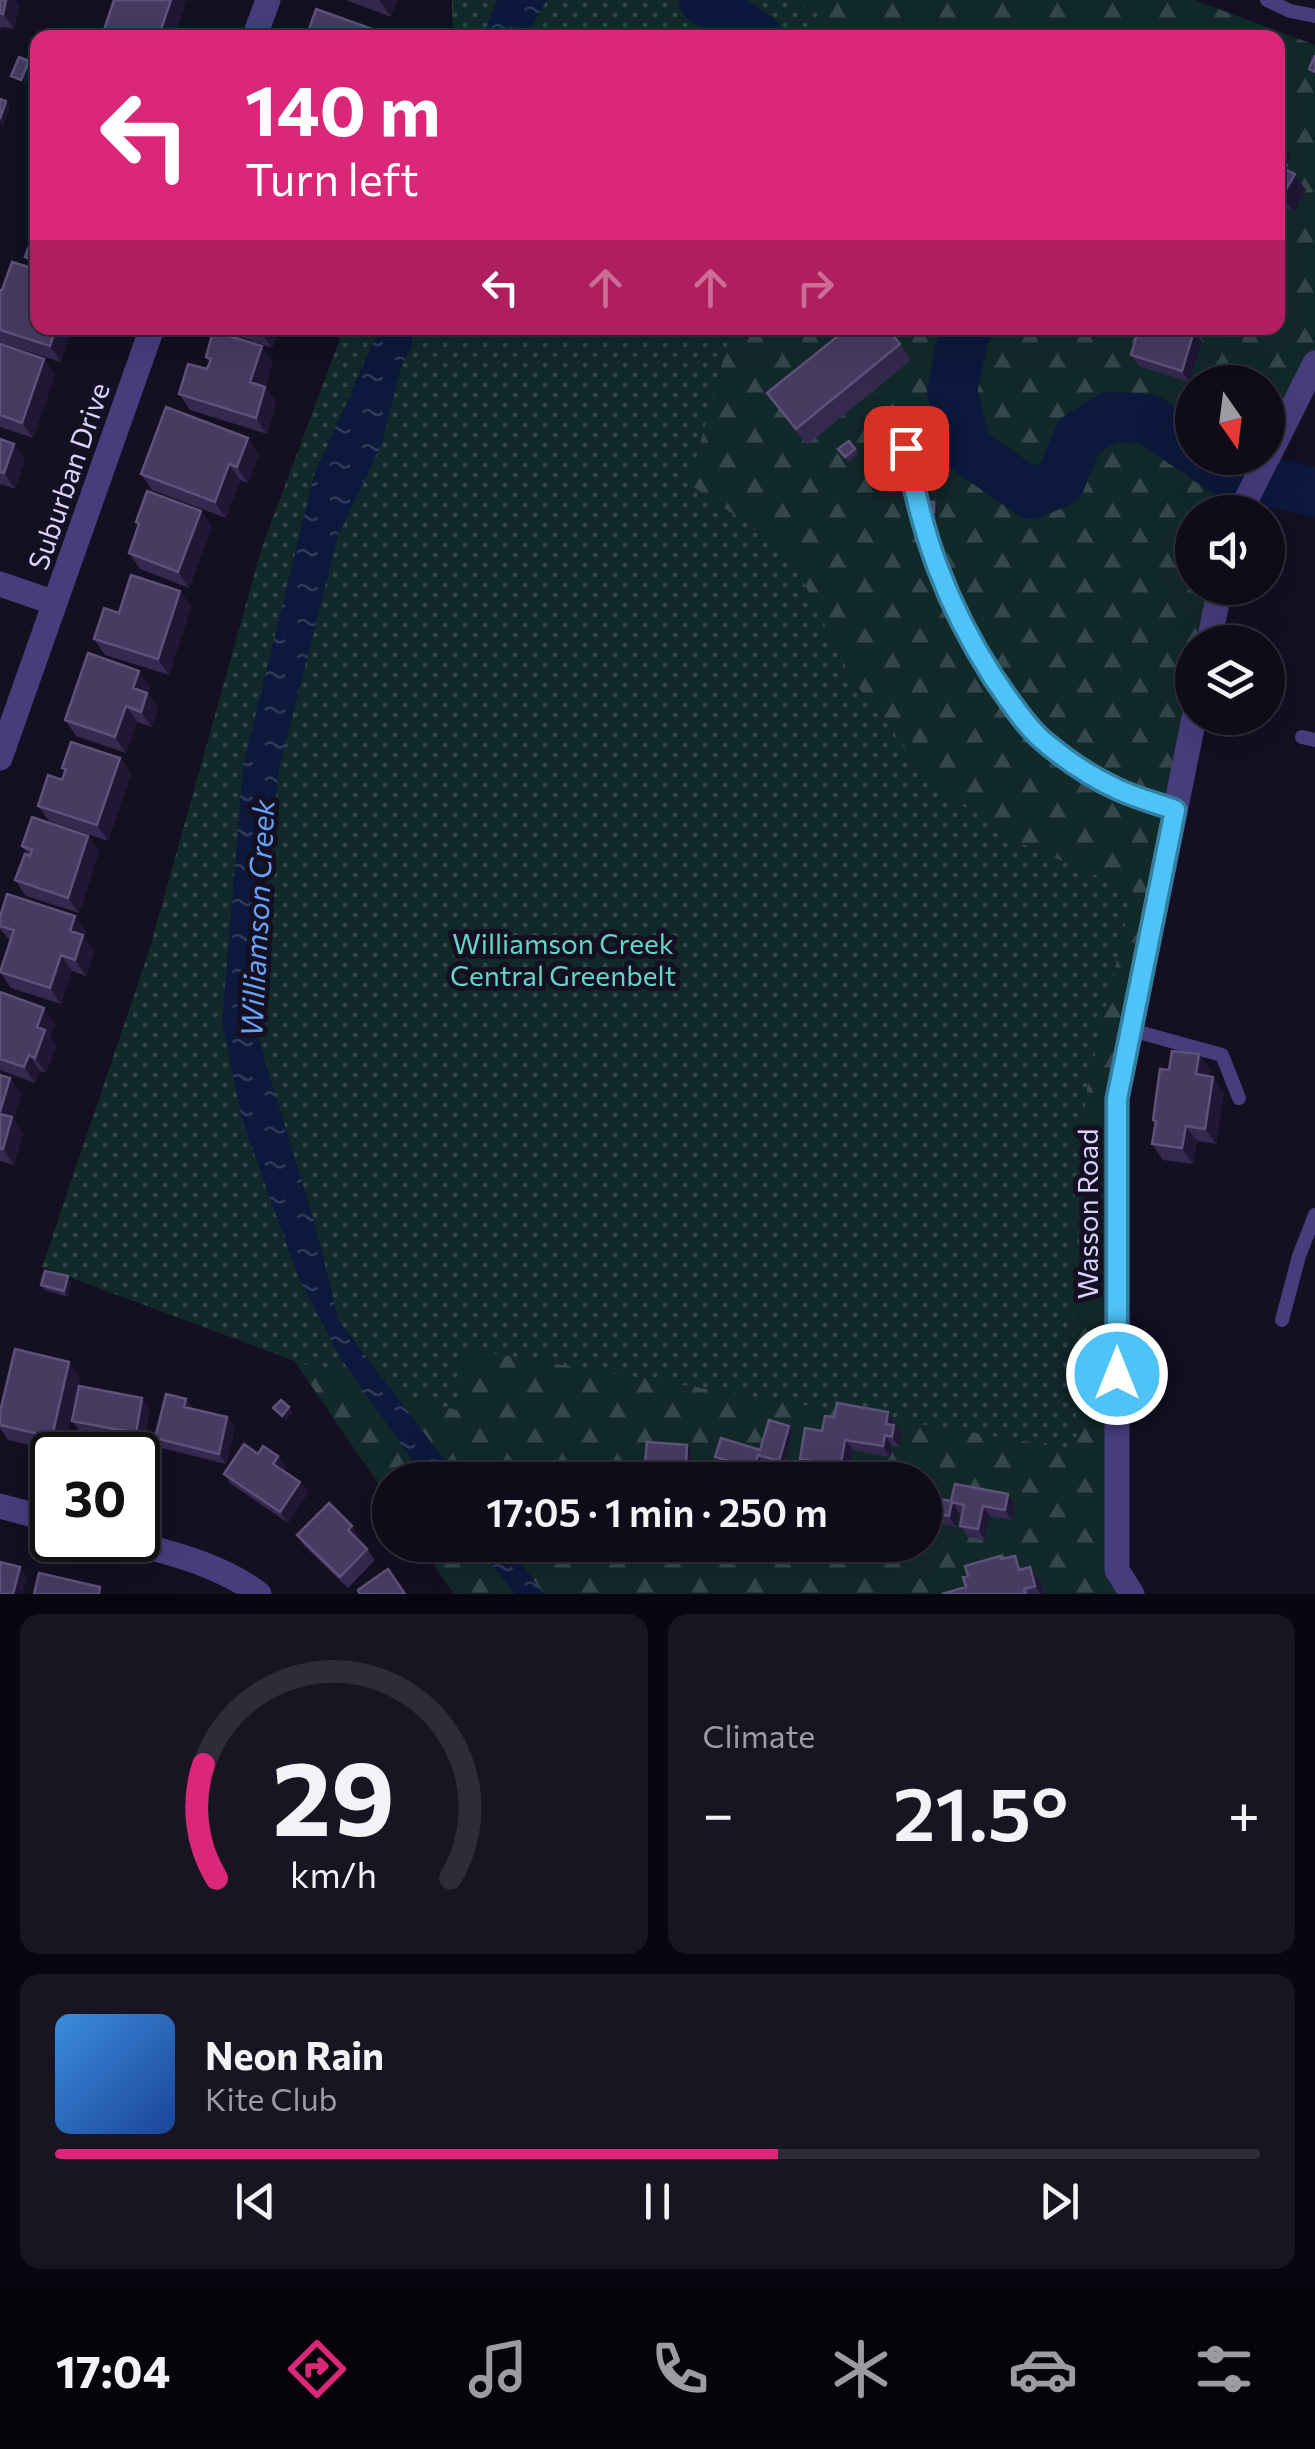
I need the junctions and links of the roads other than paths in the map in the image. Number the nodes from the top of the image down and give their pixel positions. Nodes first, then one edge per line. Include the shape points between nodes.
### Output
1 (268, 0) edge
2 (1267, 0) edge
3 (1315, 16) edge
4 (257, 30) edge
5 (150, 335) edge
6 (1315, 363) edge
7 (1285, 423) edge
8 (906, 448) dead end
9 (0, 584) edge
10 (55, 603) junction
11 (1190, 735) edge
12 (0, 758) edge
13 (1175, 810) junction
14 (1131, 1030) junction
15 (1239, 1098) dead end
16 (1315, 1216) edge
17 (1282, 1320) dead end
18 (0, 1506) edge
19 (30, 1514) edge
20 (160, 1551) edge
21 (259, 1594) edge
22 (1132, 1594) edge

1 - 4 street
2 - 3 lane
5 - 10 street, Suburban Drive
6 - 7 street
8 - 13 lane via 945,591 1010,702 1040,737 1079,766 1116,789
9 - 10 street
10 - 12 street, Suburban Drive
11 - 13 street, Wasson Road
13 - 14 street, Wasson Road
14 - 15 lane via 1222,1054
14 - 22 street, Wasson Road via 1117,1099 1117,1570
16 - 17 lane
18 - 19 street
20 - 21 street

